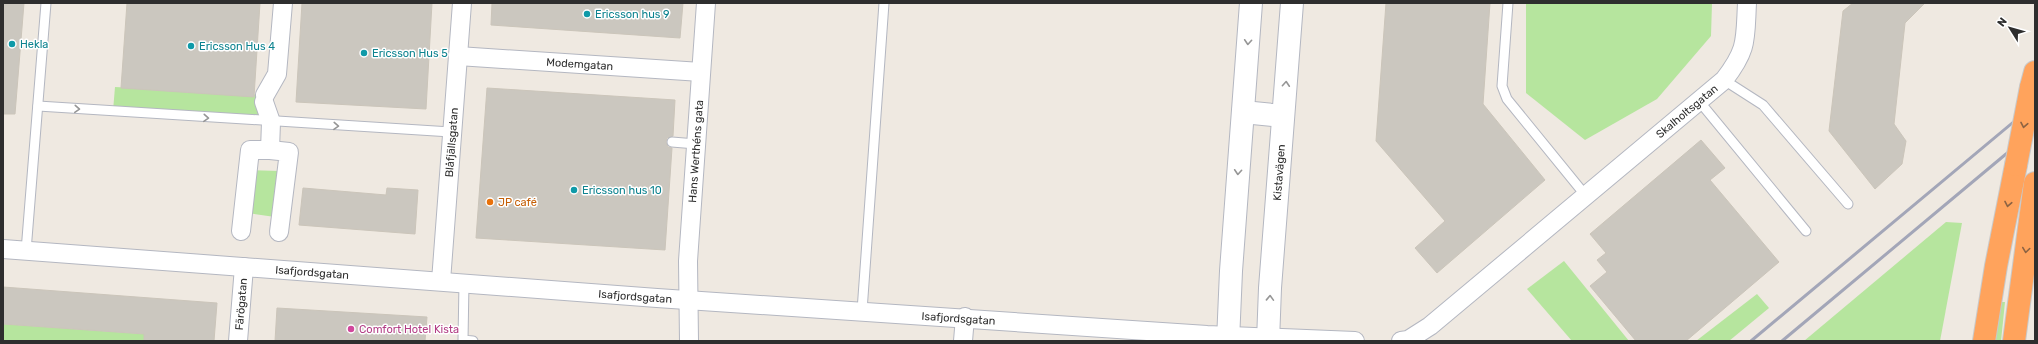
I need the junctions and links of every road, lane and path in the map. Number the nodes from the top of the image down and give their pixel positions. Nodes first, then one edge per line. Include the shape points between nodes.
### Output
1 (46, 3) edge
2 (283, 3) edge
3 (462, 3) edge
4 (706, 3) edge
5 (884, 3) edge
6 (1251, 3) edge
7 (1292, 3) edge
8 (1508, 3) edge
9 (1747, 3) edge
10 (458, 56) junction
11 (701, 72) junction
12 (1724, 80) junction
13 (2033, 80) edge
14 (1699, 101) junction
15 (38, 106) junction
16 (1243, 112) junction
17 (1283, 116) junction
18 (271, 122) junction
19 (452, 132) junction
20 (672, 142) dead end
21 (696, 144) junction
22 (270, 150) junction
23 (2035, 184) edge
24 (1586, 196) junction
25 (1848, 204) dead end
26 (241, 231) dead end
27 (1806, 231) dead end
28 (279, 232) dead end
29 (3, 249) edge
30 (26, 251) junction
31 (244, 267) junction
32 (441, 281) junction
33 (464, 283) junction
34 (690, 300) junction
35 (862, 311) junction
36 (964, 318) junction
37 (1229, 338) edge
38 (1268, 339) edge
39 (238, 341) edge
40 (473, 341) edge
41 (689, 341) edge
42 (963, 341) edge
43 (1355, 341) edge
44 (1401, 341) edge
45 (1408, 341) edge
46 (1984, 341) edge
47 (2014, 341) edge

1 - 15 lane
2 - 18 street via 277,74 264,98
3 - 10 street, Blåfjällsgatan
4 - 11 street, Hans Werthéns gata
5 - 35 lane
6 -> 16 street
17 -> 7 street, Kistavägen
8 - 24 lane via 1502,86 1507,99
9 - 12 street, Skalholtsgatan via 1745,46 1737,63
10 - 11 street, Modemgatan
10 - 19 street, Blåfjällsgatan
11 - 21 street, Hans Werthéns gata
12 - 14 street, Skalholtsgatan
12 - 25 lane via 1763,106
13 -> 46 highway, bridge via 1996,266
14 - 24 street, Skalholtsgatan
14 - 27 lane
15 -> 18 lane
15 - 30 lane
16 - 17 street
16 -> 37 street via 1231,271
38 -> 17 street, Kistavägen
18 -> 19 lane
18 - 22 street
19 - 32 street, Blåfjällsgatan
20 - 21 lane
21 - 34 street, Hans Werthéns gata via 688,261
22 - 26 street via 250,150
22 - 28 street via 289,152
23 -> 47 highway
24 - 45 street, Skalholtsgatan via 1430,326
29 - 30 street, Isafjordsgatan
30 - 31 street, Isafjordsgatan
31 - 32 street, Isafjordsgatan
31 - 39 street, Färögatan
32 - 33 street, Isafjordsgatan
33 - 34 street, Isafjordsgatan
33 - 40 lane via 463,340
34 - 35 street, Isafjordsgatan
34 - 41 street, Hans Werthéns gata
35 - 36 street, Isafjordsgatan
36 - 37 street, Isafjordsgatan
36 - 42 street
37 - 38 street, Isafjordsgatan
38 - 43 street
44 - 45 street, Skalholtsgatan

